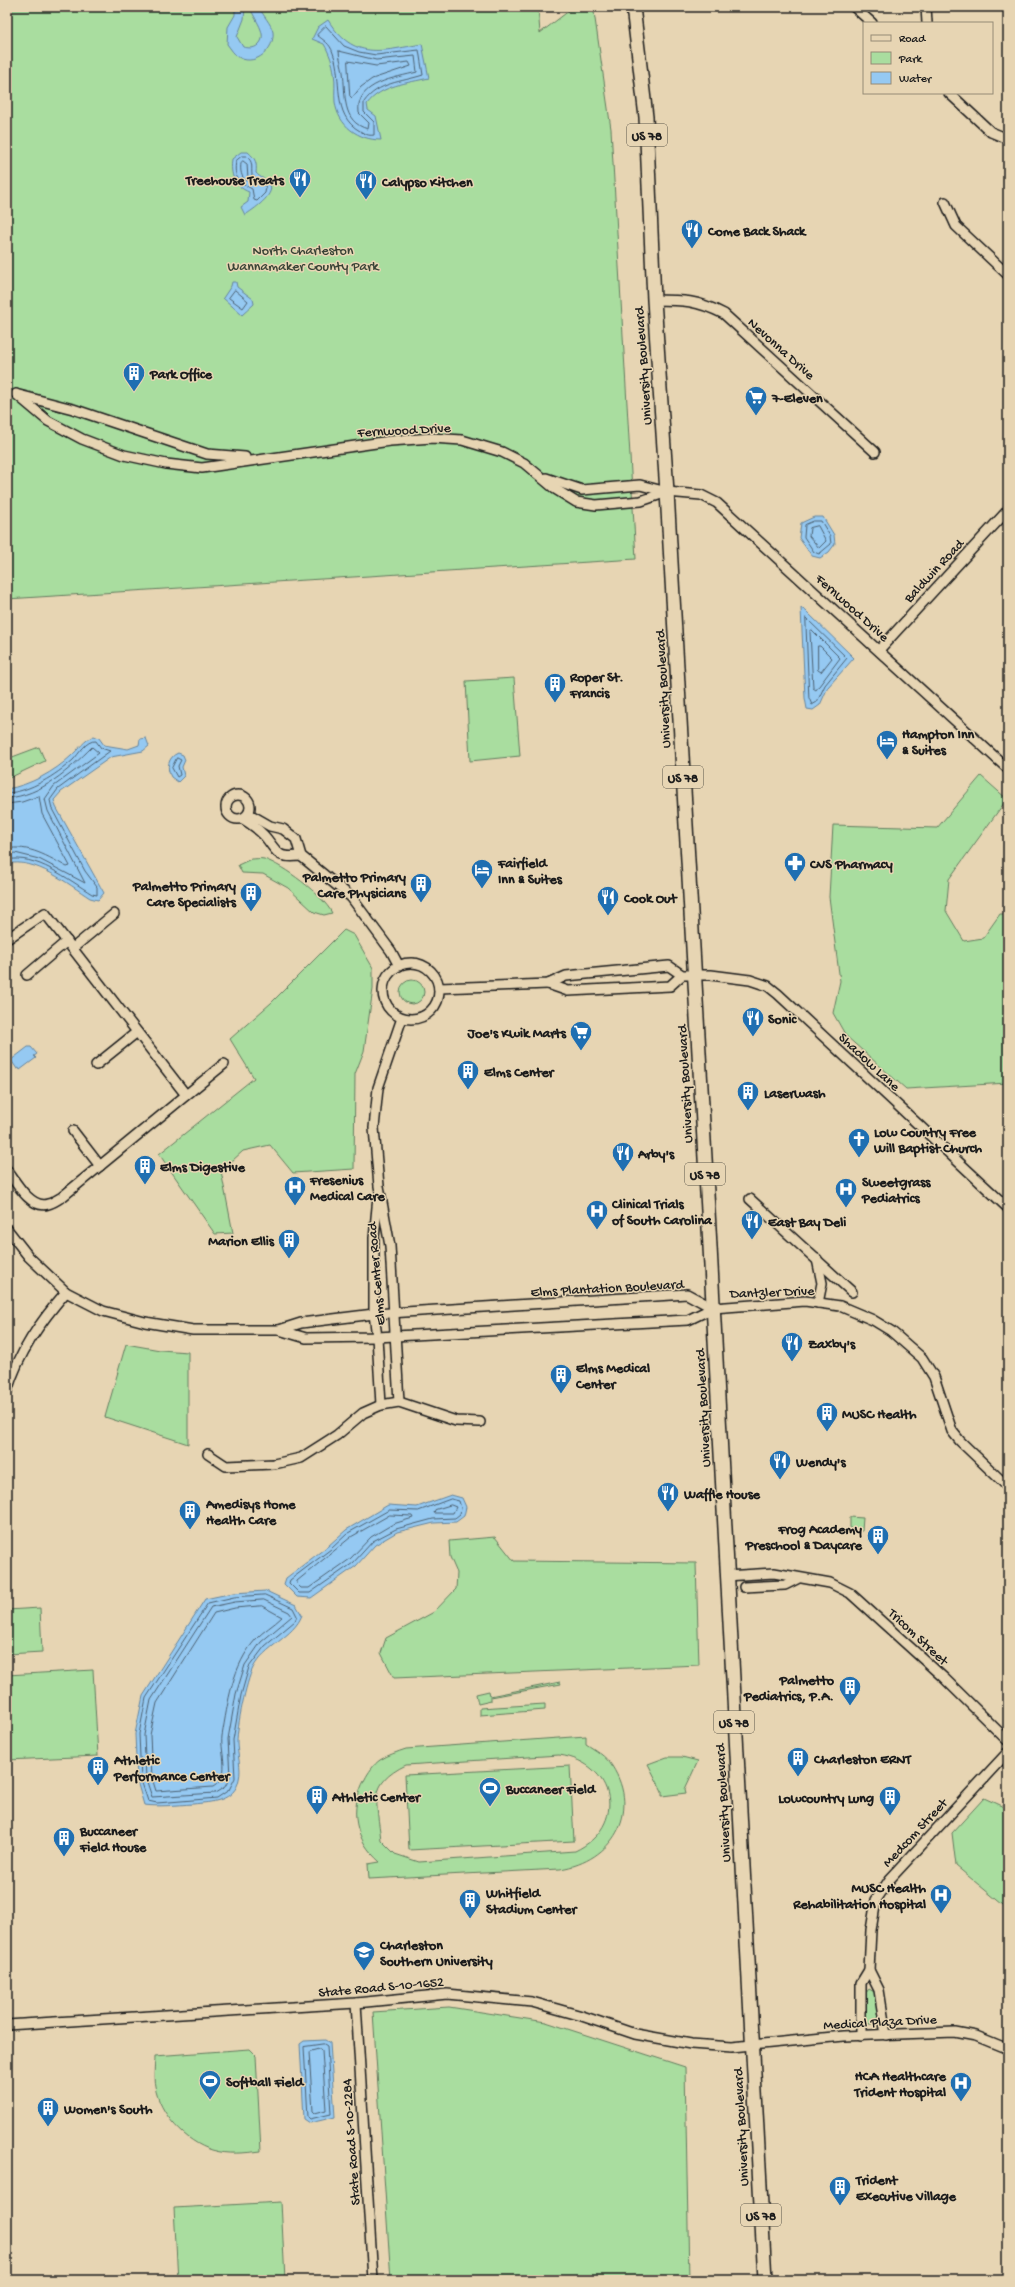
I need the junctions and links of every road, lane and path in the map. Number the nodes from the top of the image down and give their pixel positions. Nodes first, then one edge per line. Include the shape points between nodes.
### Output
1 (633, 7) edge
2 (854, 7) edge
3 (926, 7) edge
4 (871, 22) edge
5 (927, 22) edge
6 (950, 94) edge
7 (1008, 140) edge
8 (945, 202) dead end
9 (1008, 275) edge
10 (654, 300) junction
11 (875, 452) dead end
12 (260, 458) junction
13 (541, 476) junction
14 (667, 492) junction
15 (1008, 510) edge
16 (879, 650) junction
17 (1008, 769) edge
18 (301, 856) junction
19 (114, 914) dead end
20 (7, 939) edge
21 (70, 945) junction
22 (399, 966) junction
23 (27, 975) dead end
24 (688, 975) junction
25 (548, 984) junction
26 (439, 988) junction
27 (402, 1018) junction
28 (137, 1032) junction
29 (224, 1064) dead end
30 (96, 1065) dead end
31 (186, 1095) junction
32 (73, 1130) dead end
33 (100, 1166) junction
34 (7, 1170) edge
35 (379, 1186) junction
36 (750, 1199) dead end
37 (1008, 1208) edge
38 (7, 1229) edge
39 (817, 1259) junction
40 (66, 1292) junction
41 (852, 1292) dead end
42 (818, 1303) junction
43 (713, 1308) junction
44 (374, 1314) junction
45 (395, 1314) junction
46 (279, 1330) junction
47 (377, 1337) junction
48 (394, 1337) junction
49 (7, 1391) edge
50 (399, 1402) junction
51 (381, 1404) junction
52 (480, 1422) dead end
53 (208, 1454) dead end
54 (1008, 1487) edge
55 (726, 1576) junction
56 (797, 1579) junction
57 (744, 1587) dead end
58 (1008, 1741) edge
59 (1008, 1752) edge
60 (869, 1970) junction
61 (356, 2003) junction
62 (7, 2025) edge
63 (886, 2035) junction
64 (861, 2036) junction
65 (752, 2045) junction
66 (1008, 2049) edge
67 (373, 2280) edge
68 (765, 2280) edge

1 - 10 main road, University Boulevard / US 78 via 646,117
2 - 4 street
3 - 5 street
6 - 7 street via 991,132
8 - 9 street via 956,226
10 - 11 street, Nevonna Drive via 689,300 724,314
10 - 14 main road, University Boulevard / US 78
12 - 12 street via 207,454 74,409 16,394 48,421 82,439 124,455 202,468
12 - 13 street, Fernwood Drive via 432,438 462,440 502,452 524,463
13 - 14 street, Fernwood Drive via 582,490 640,485
13 - 14 street, Fernwood Drive via 576,502 596,505 641,502
14 - 16 street, Fernwood Drive via 700,495 717,503
14 - 24 main road, University Boulevard / US 78
15 - 16 street, Baldwin Road
16 - 17 street, Fernwood Drive
18 - 18 street via 296,839 283,829 246,816 267,838 274,850 290,857
18 - 22 street via 351,898 391,951
19 - 21 street
20 - 21 street via 45,913
21 - 23 street
21 - 28 street
22 - 26 street via 416,964 424,967 432,972
22 - 27 street via 387,978 384,994 390,1010
24 - 25 street via 669,966 566,976
24 - 25 street via 670,986 568,991
24 - 37 street, Shadow Lane via 750,980 768,986
24 - 43 main road, University Boulevard / US 78
25 - 26 street
26 - 27 street via 436,1005 430,1012 414,1019
27 - 35 street, Elms Center Road via 378,1088 374,1128
28 - 30 street
28 - 31 street
29 - 31 street
31 - 33 street
32 - 33 street
33 - 34 street via 62,1197 47,1205 39,1205 31,1200
35 - 44 street, Elms Center Road via 374,1238
35 - 45 street, Elms Center Road via 390,1246
36 - 39 street
38 - 40 street, Elms Plantation Boulevard via 29,1257
39 - 41 street
39 - 42 street via 822,1283
40 - 46 street, Elms Plantation Boulevard via 103,1311 145,1322 193,1330
40 - 49 street via 28,1341 15,1366
42 - 43 street, Dantzler Drive via 779,1302
42 - 54 street, Dantzler Drive via 844,1308 873,1320 891,1331 922,1358 934,1377 952,1430 960,1441
43 - 45 street, Elms Plantation Boulevard via 687,1294
43 - 48 street, Elms Plantation Boulevard via 688,1320
43 - 55 main road, University Boulevard / US 78
44 - 45 street, Elms Plantation Boulevard
44 - 46 street, Elms Plantation Boulevard via 301,1323
44 - 47 street, Elms Center Road
45 - 48 street, Elms Center Road
46 - 47 street, Elms Plantation Boulevard via 306,1338
47 - 48 street, Elms Plantation Boulevard
47 - 51 street, Elms Center Road
48 - 50 street, Elms Center Road
50 - 51 street
50 - 52 street via 456,1421
51 - 53 street via 364,1413 327,1442 301,1458 274,1464 226,1466
55 - 56 street, Tricom Street via 774,1573
55 - 65 main road, University Boulevard / US 78
56 - 57 street, Tricom Street via 785,1584
56 - 58 street, Tricom Street via 830,1583 850,1593 944,1678
59 - 60 street, Medcom Street via 890,1879 876,1900
60 - 63 street, Medcom Street via 879,1990
60 - 64 street, Medcom Street via 861,1983
61 - 62 street, State Road S-10-1652
61 - 65 street, State Road S-10-1652 via 447,1994 488,1996 532,2002 651,2038 732,2047
61 - 67 street, State Road S-10-2284
63 - 64 street, Medical Plaza Drive
63 - 66 street, Medical Plaza Drive via 955,2032 976,2036
64 - 65 street, Medical Plaza Drive
65 - 68 main road, University Boulevard / US 78

